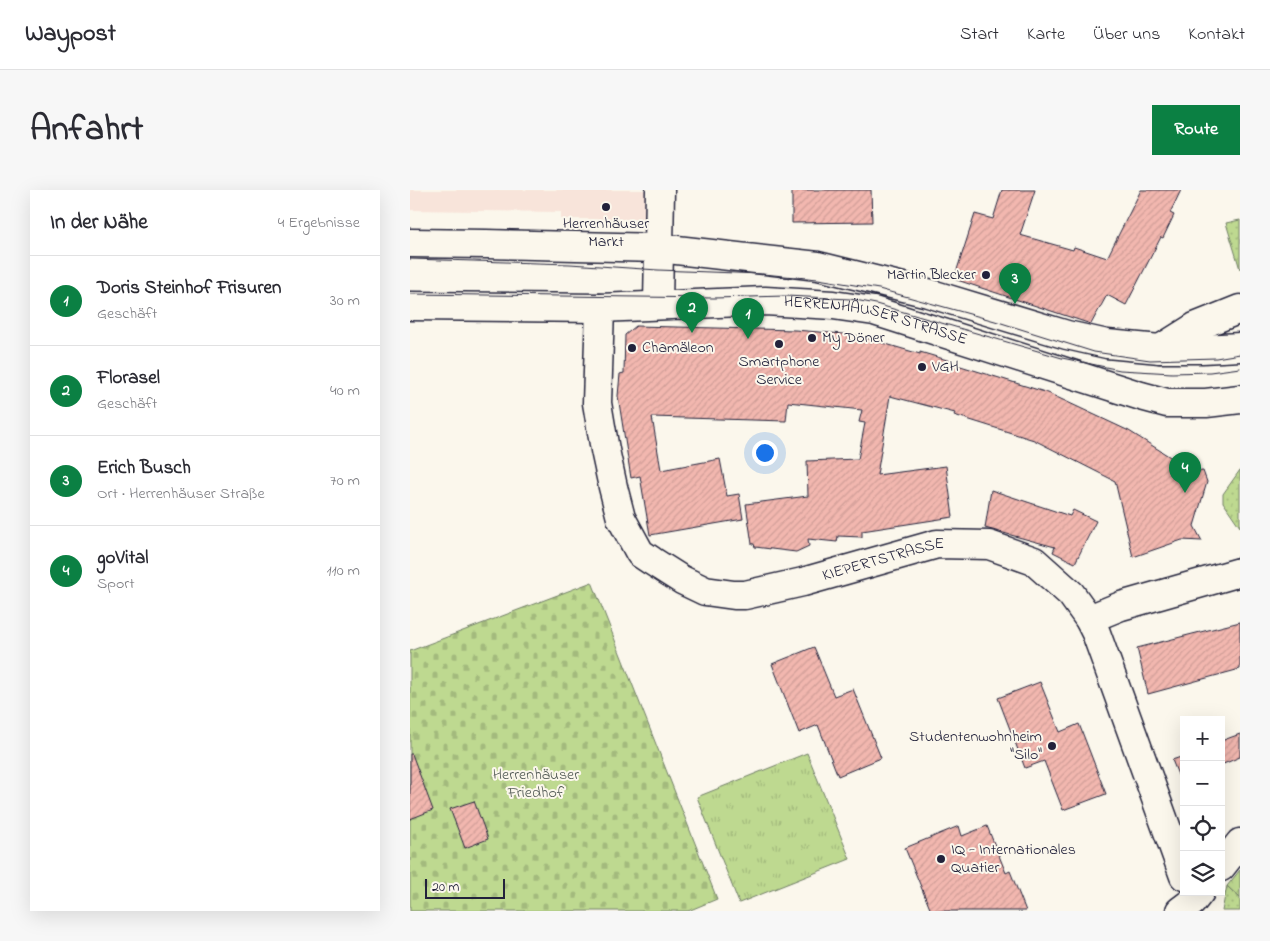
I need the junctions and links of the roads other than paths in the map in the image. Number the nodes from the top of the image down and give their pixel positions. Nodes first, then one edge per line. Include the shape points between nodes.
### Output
1 (660, 190) edge
2 (410, 243) edge
3 (659, 248) junction
4 (658, 305) junction
5 (410, 306) edge
6 (600, 308) junction
7 (1240, 309) edge
8 (1240, 347) edge
9 (1160, 349) junction
10 (1240, 399) edge
11 (1240, 572) edge
12 (1089, 619) junction
13 (1240, 843) edge
14 (1225, 862) edge
15 (1180, 865) edge

1 - 3 street
2 - 3 street
3 - 4 street
3 - 9 street via 818,266 928,293 1075,337
4 - 6 street, HERRENHÄUSER STRASSE
4 - 10 street, HERRENHÄUSER STRASSE via 765,301 874,311 1140,396 1167,402 1206,403
5 - 6 street, HERRENHÄUSER STRASSE
6 - 12 street, KIEPERTSTRASSE via 597,403 605,450 621,518 640,553 652,561 705,591 745,595 937,544 989,544 1034,561 1071,594
7 - 9 street via 1195,328
8 - 9 street
11 - 12 street via 1121,606
12 - 15 street, KIEPERTSTRASSE
13 - 14 street

